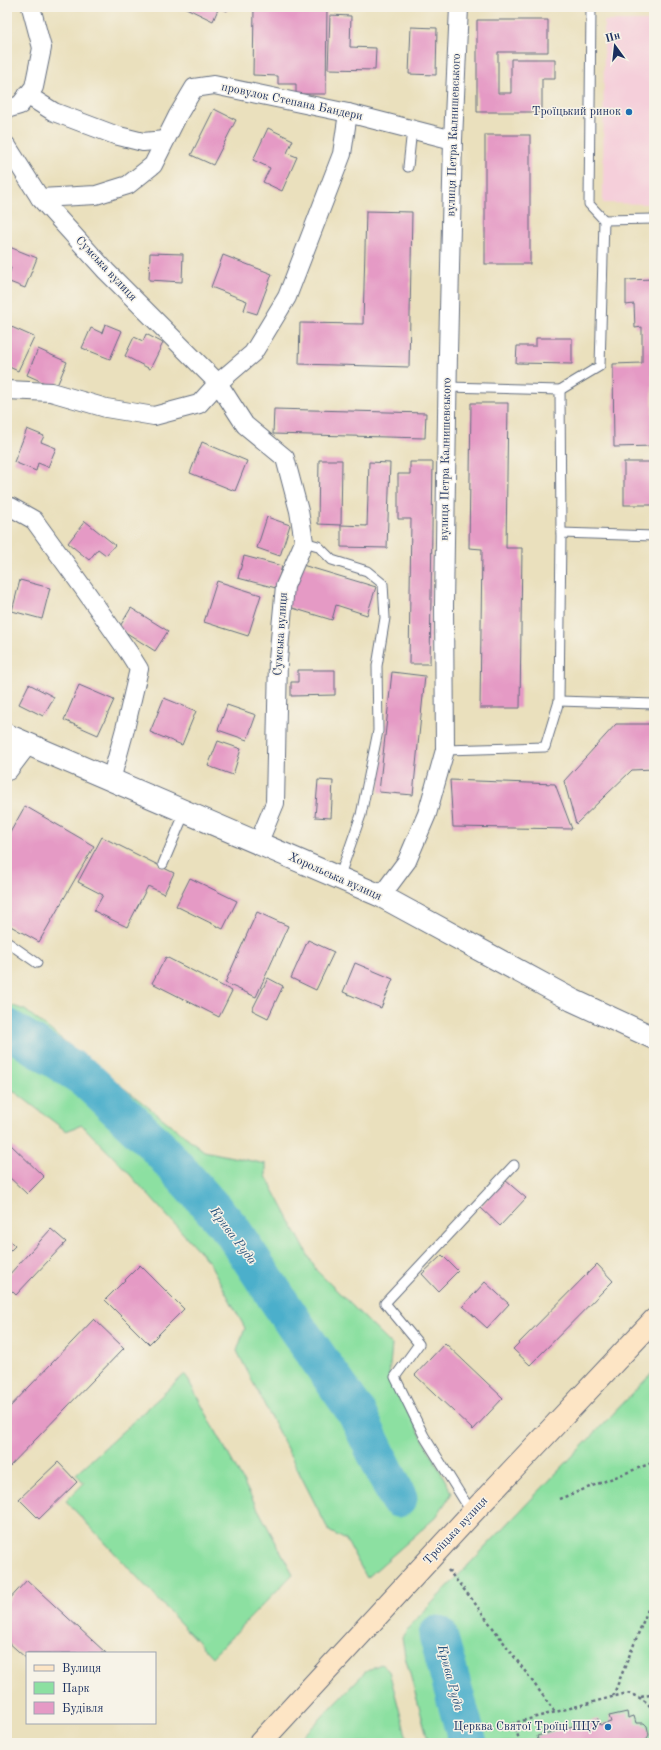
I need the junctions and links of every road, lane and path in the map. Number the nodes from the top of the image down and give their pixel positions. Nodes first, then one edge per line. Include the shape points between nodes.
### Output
1 (31, 7) edge
2 (459, 7) edge
3 (591, 7) edge
4 (27, 95) junction
5 (7, 109) edge
6 (348, 113) junction
7 (412, 129) junction
8 (165, 140) junction
9 (453, 140) junction
10 (7, 146) edge
11 (408, 166) dead end
12 (40, 198) junction
13 (654, 219) edge
14 (604, 220) junction
15 (218, 382) junction
16 (448, 387) junction
17 (7, 390) edge
18 (560, 390) junction
19 (11, 508) dead end
20 (561, 533) junction
21 (654, 536) edge
22 (304, 542) junction
23 (559, 701) junction
24 (654, 704) edge
25 (16, 739) edge
26 (445, 750) junction
27 (7, 769) edge
28 (110, 780) junction
29 (185, 812) junction
30 (258, 844) junction
31 (164, 864) dead end
32 (339, 878) junction
33 (381, 896) junction
34 (7, 942) edge
35 (37, 963) dead end
36 (654, 1038) edge
37 (514, 1165) dead end
38 (654, 1320) edge
39 (654, 1462) edge
40 (559, 1499) dead end
41 (472, 1513) junction
42 (435, 1554) junction
43 (654, 1609) edge
44 (654, 1694) edge
45 (613, 1697) junction
46 (640, 1697) junction
47 (555, 1712) junction
48 (654, 1712) edge
49 (260, 1743) edge
50 (520, 1743) edge

1 - 4 street via 42,48 34,87
2 - 9 street, вулиця Петра Калнишевського
3 - 14 lane via 589,204
4 - 5 street via 20,105
4 - 8 street via 54,112 115,135 143,142
6 - 7 street, провулок Степана Бандери
6 - 8 street, провулок Степана Бандери via 214,85 194,88
6 - 15 street via 342,154 287,296 253,353
7 - 9 street, провулок Степана Бандери
7 - 11 lane
8 - 12 street, провулок Степана Бандери via 153,165 128,185 96,195
9 - 16 street, вулиця Петра Калнишевського
10 - 12 street, Сумська вулиця
12 - 15 street, Сумська вулиця via 106,271
13 - 14 lane
14 - 18 lane via 600,366
15 - 17 street via 199,404 154,416 106,408 51,392
15 - 22 street, Сумська вулиця via 245,425 285,458
16 - 18 lane
16 - 26 street, вулиця Петра Калнишевського via 444,605
18 - 20 lane
19 - 28 street via 34,520 139,669
20 - 21 lane
20 - 23 lane
22 - 30 street, Сумська вулиця via 285,586 278,660 275,803
22 - 32 lane via 318,546 332,560 367,571 383,584 386,618 378,666 378,731 361,815
23 - 24 lane
23 - 26 lane via 545,747
25 - 27 street
25 - 28 street, Хорольська вулиця
26 - 33 street, вулиця Петра Калнишевського via 427,814 406,861
28 - 29 street, Хорольська вулиця
29 - 30 street, Хорольська вулиця
29 - 31 lane
30 - 32 street, Хорольська вулиця
32 - 33 street, Хорольська вулиця
33 - 36 street, Хорольська вулиця via 572,1000
34 - 35 lane
37 - 41 lane via 385,1303 419,1344 395,1377 424,1436
38 - 41 main road, Троїцька вулиця
39 - 40 path
41 - 42 main road, Троїцька вулиця
42 - 47 path via 471,1598
42 - 49 main road, Троїцька вулиця
43 - 45 path via 649,1607
44 - 46 path
45 - 46 path via 627,1693
45 - 47 path
46 - 48 path
47 - 50 path via 514,1722

